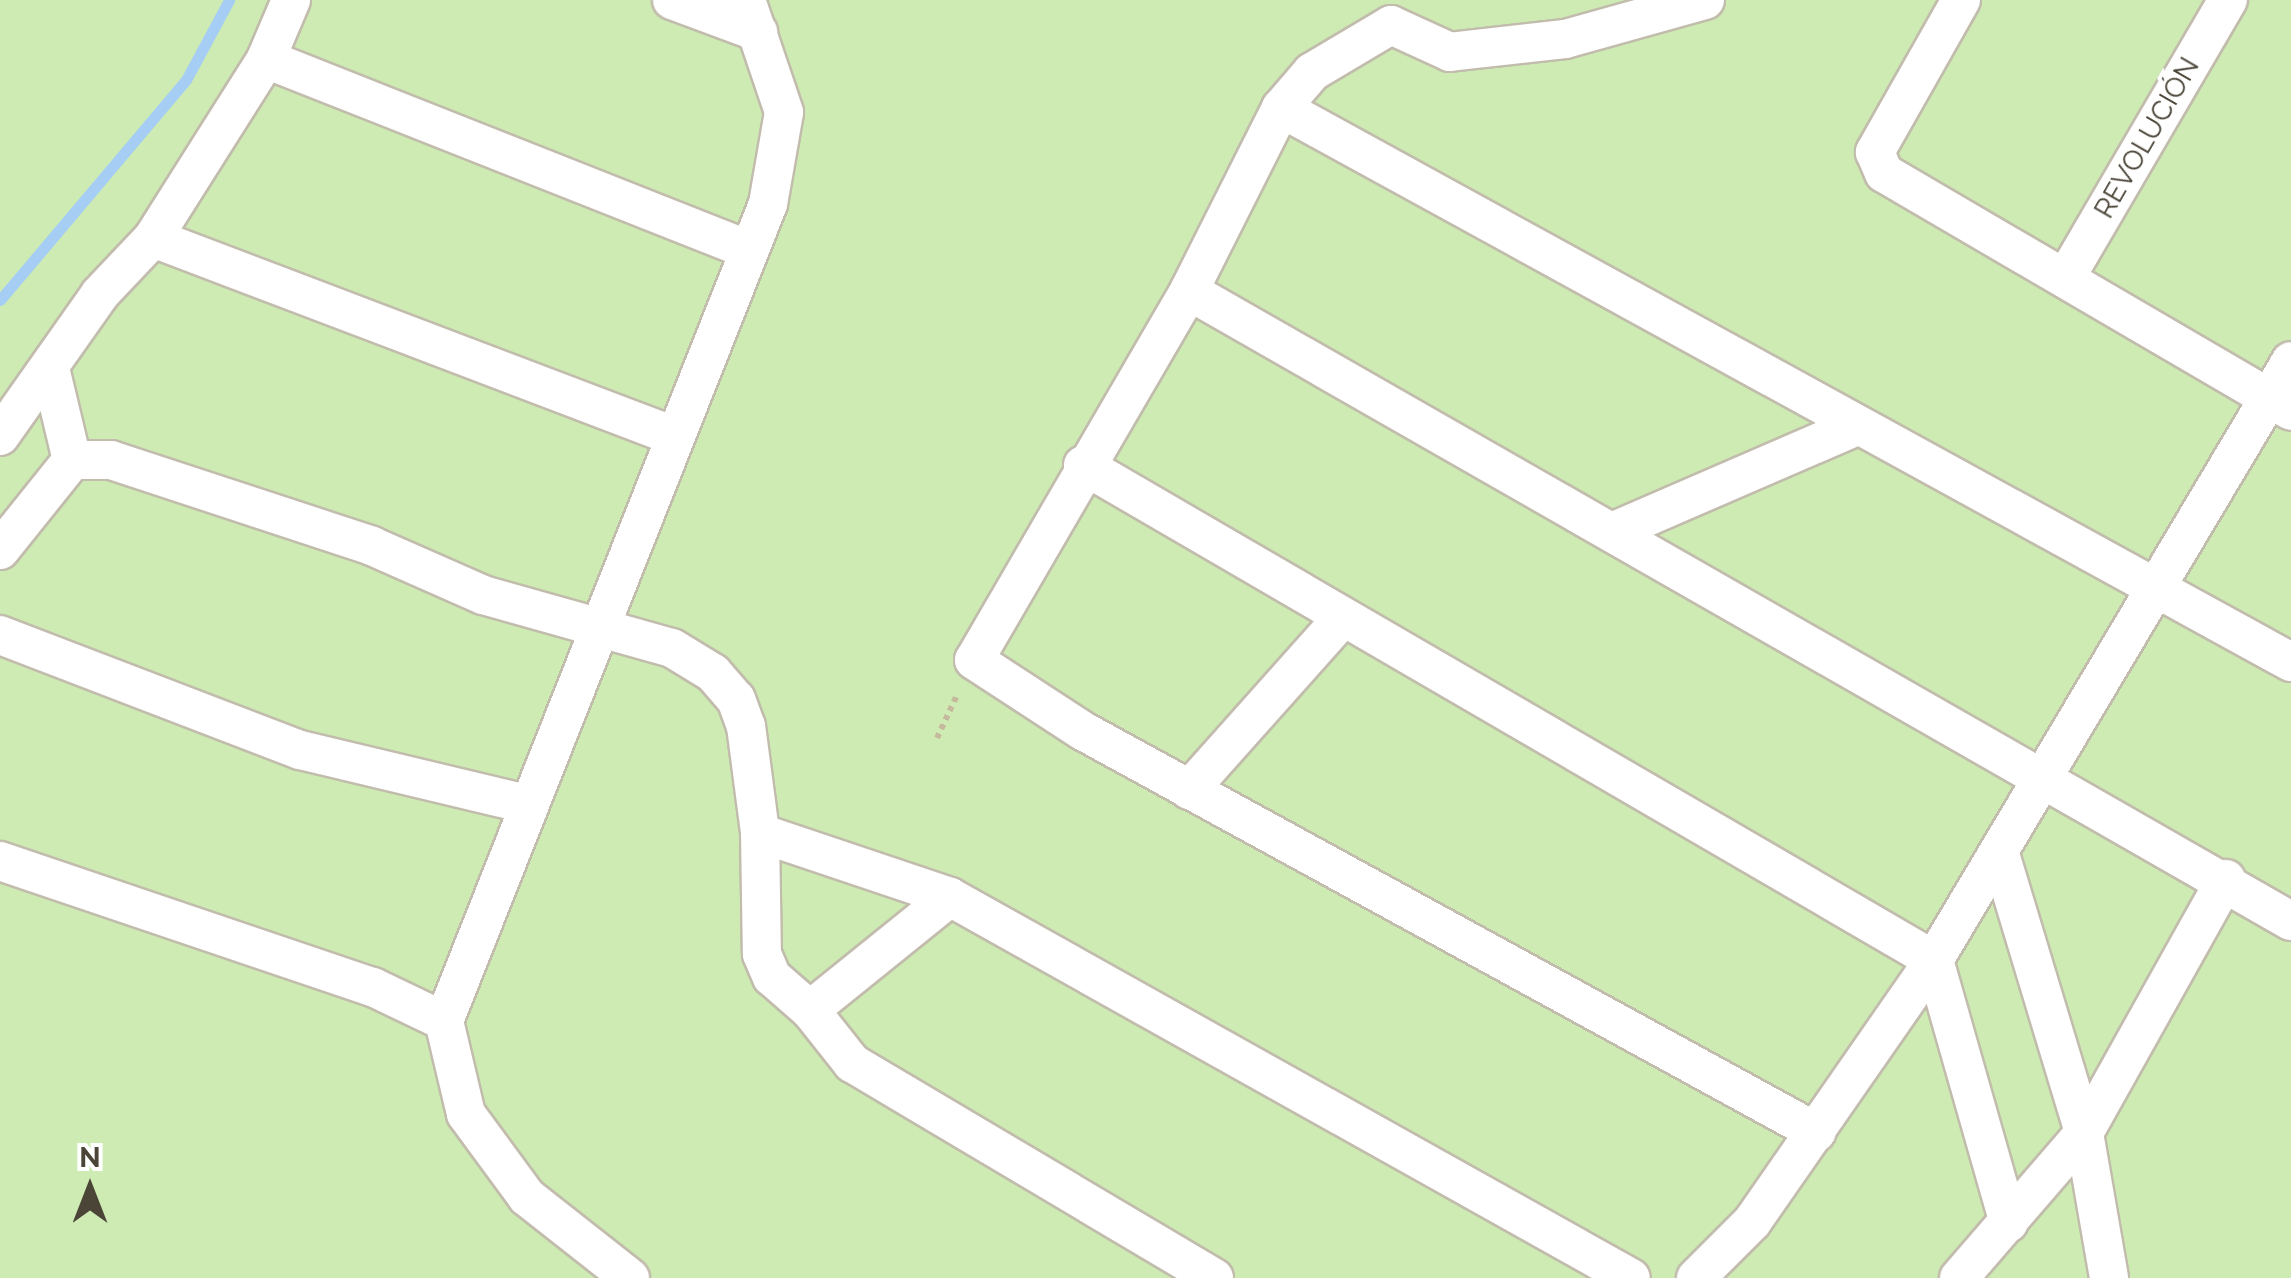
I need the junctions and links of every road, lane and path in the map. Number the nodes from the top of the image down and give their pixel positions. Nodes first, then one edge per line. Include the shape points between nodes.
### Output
1 (291, 0) edge
2 (672, 0) edge
3 (1587, 0) edge
4 (1705, 0) edge
5 (1961, 0) edge
6 (2228, 0) edge
7 (1398, 12) edge
8 (752, 16) edge
9 (1565, 39) junction
10 (266, 59) junction
11 (1281, 108) junction
12 (153, 238) junction
13 (749, 250) junction
14 (2066, 277) junction
15 (1189, 290) junction
16 (2291, 361) edge
17 (50, 368) junction
18 (2279, 404) edge
19 (1855, 428) junction
20 (0, 436) edge
21 (674, 436) junction
22 (72, 460) junction
23 (1083, 466) junction
24 (1612, 532) junction
25 (0, 550) edge
26 (2155, 584) junction
27 (1342, 618) junction
28 (598, 626) junction
29 (0, 635) edge
30 (974, 660) junction
31 (2291, 662) edge
32 (937, 738) dead end
33 (2042, 776) junction
34 (1189, 790) junction
35 (526, 804) junction
36 (760, 834) junction
37 (2000, 854) junction
38 (0, 861) edge
39 (2226, 879) junction
40 (950, 898) junction
41 (2291, 922) edge
42 (1934, 960) junction
43 (810, 1010) junction
44 (444, 1021) junction
45 (1816, 1132) junction
46 (2084, 1133) junction
47 (2009, 1223) junction
48 (630, 1278) edge
49 (1214, 1278) edge
50 (1631, 1278) edge
51 (1696, 1278) edge
52 (1959, 1278) edge
53 (2110, 1278) edge

1 - 10 street
2 - 8 street
3 - 9 street
4 - 9 street
5 - 14 street via 1875,152 1884,173
6 - 14 street, REVOLUCIÓN
7 - 9 street via 1450,52
7 - 11 street via 1312,72
8 - 13 street via 784,112 768,204
10 - 12 street
10 - 13 street
11 - 15 street
11 - 19 street
12 - 17 street via 100,294
12 - 21 street
13 - 21 street
14 - 18 street
15 - 23 street
15 - 24 street
16 - 18 street
17 - 20 street
17 - 22 street
18 - 26 street
19 - 24 street
19 - 26 street
21 - 28 street
22 - 25 street
22 - 28 street via 111,460 372,546 483,594
23 - 27 street
23 - 30 street
24 - 33 street
26 - 31 street
26 - 33 street
27 - 34 street
27 - 42 street
28 - 35 street
28 - 36 street via 672,648 713,673 736,699 746,726
29 - 35 street via 300,750
30 - 32 path
30 - 34 street
33 - 37 street
33 - 39 street
34 - 45 street
35 - 44 street
36 - 40 street
36 - 43 street via 762,954 772,977
37 - 42 street
37 - 46 street
38 - 44 street via 373,987
39 - 41 street
39 - 46 street
40 - 43 street
40 - 50 street
42 - 45 street
42 - 47 street
43 - 49 street via 852,1063
44 - 48 street via 466,1114 527,1197
45 - 51 street via 1752,1222
46 - 47 street
46 - 53 street
47 - 52 street

